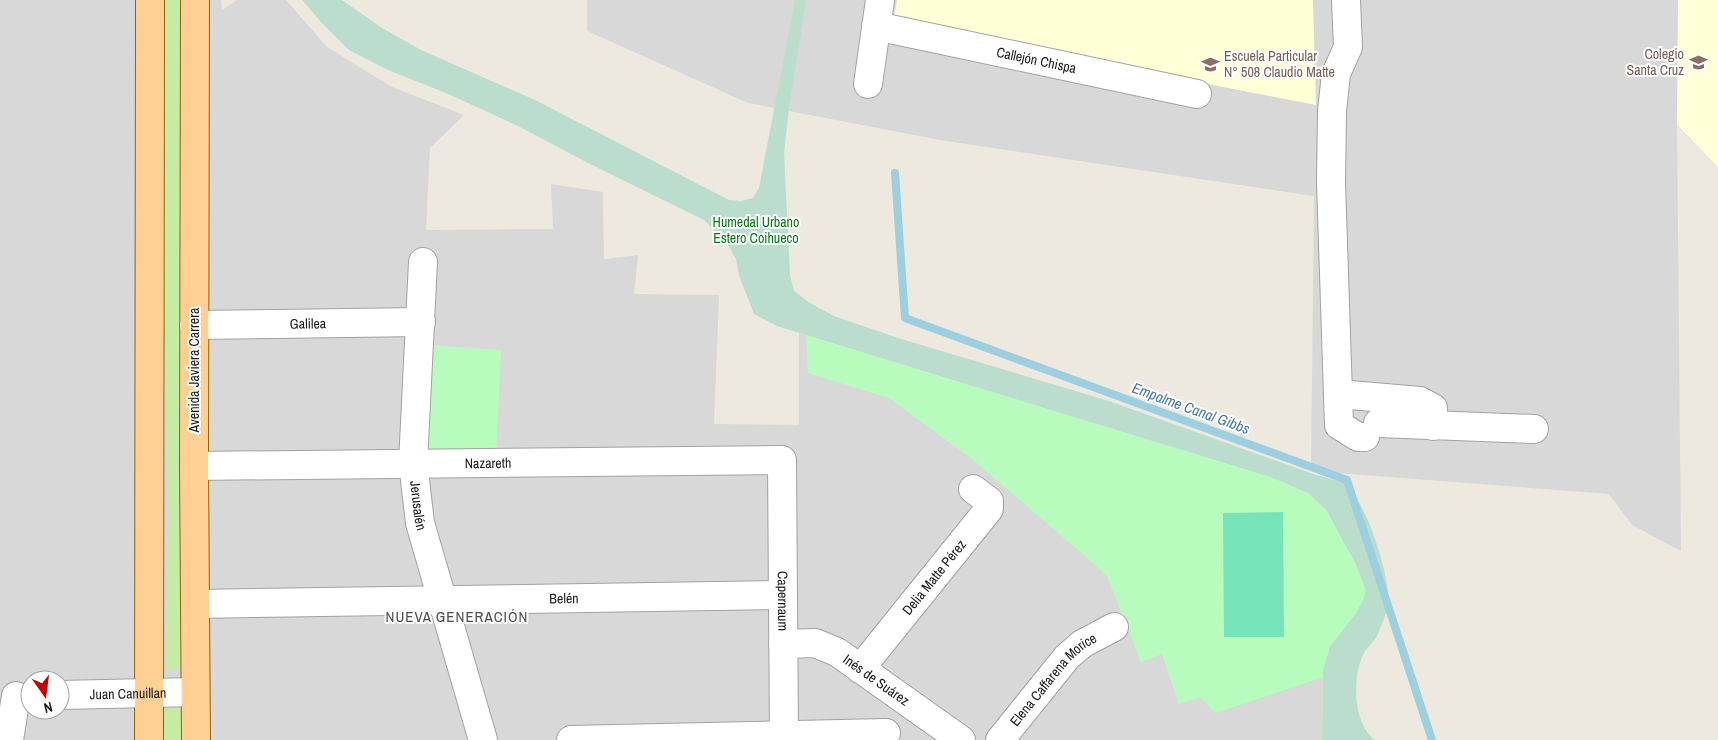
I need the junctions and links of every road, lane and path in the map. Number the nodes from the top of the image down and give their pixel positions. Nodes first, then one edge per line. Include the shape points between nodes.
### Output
1 (150, 0) edge
2 (195, 0) edge
3 (1346, 0) edge
4 (878, 13) edge
5 (868, 84) dead end
6 (1197, 94) dead end
7 (423, 262) dead end
8 (421, 322) junction
9 (194, 326) junction
10 (1338, 394) junction
11 (1433, 426) junction
12 (1534, 429) dead end
13 (782, 460) joint
14 (413, 463) junction
15 (194, 466) junction
16 (973, 488) dead end
17 (782, 595) junction
18 (442, 600) junction
19 (196, 604) junction
20 (1114, 627) dead end
21 (783, 644) junction
22 (860, 669) junction
23 (195, 692) junction
24 (149, 693) junction
25 (70, 695) edge
26 (15, 696) edge
27 (902, 698) junction
28 (885, 736) edge
29 (784, 737) edge
30 (10, 740) edge
31 (149, 740) edge
32 (196, 740) edge
33 (483, 740) edge
34 (572, 740) edge
35 (961, 740) edge
36 (1000, 740) edge

1 - 24 main road
2 - 9 main road, Avenida Javiera Carrera
3 - 10 street via 1348,47 1336,74 1332,112 1331,183
4 - 5 street, Callejón Chispa
4 - 6 street, Callejón Chispa
7 - 8 street, Jerusalén
8 - 9 street, Galilea
8 - 14 street, Jerusalén
9 - 15 main road, Avenida Javiera Carrera
10 - 11 street via 1420,401 1432,408
10 - 11 street via 1339,425 1358,437 1372,430
11 - 12 street
13 - 14 street, Nazareth
13 - 17 street, Capernaum
14 - 15 street, Nazareth
14 - 18 street, Jerusalén via 420,523
15 - 19 main road, Avenida Javiera Carrera
16 - 22 street, Delia Matte Pérez via 989,501 989,509
17 - 18 street, Belén
17 - 21 street, Capernaum
18 - 19 street, Belén
18 - 33 street, Jerusalén
19 - 23 main road, Avenida Javiera Carrera
20 - 36 street, Elena Caffarena Morice via 1082,644 1067,657
21 - 22 street, Inés de Suárez via 826,646
21 - 29 street, Capernaum
22 - 27 street, Inés de Suárez
23 - 24 street, Juan Canuillan
23 - 32 main road, Avenida Javiera Carrera
24 - 25 street, Juan Canuillan
24 - 31 main road
26 - 30 street
27 - 28 street via 890,718
27 - 35 street, Inés de Suárez
28 - 29 street
29 - 34 street

